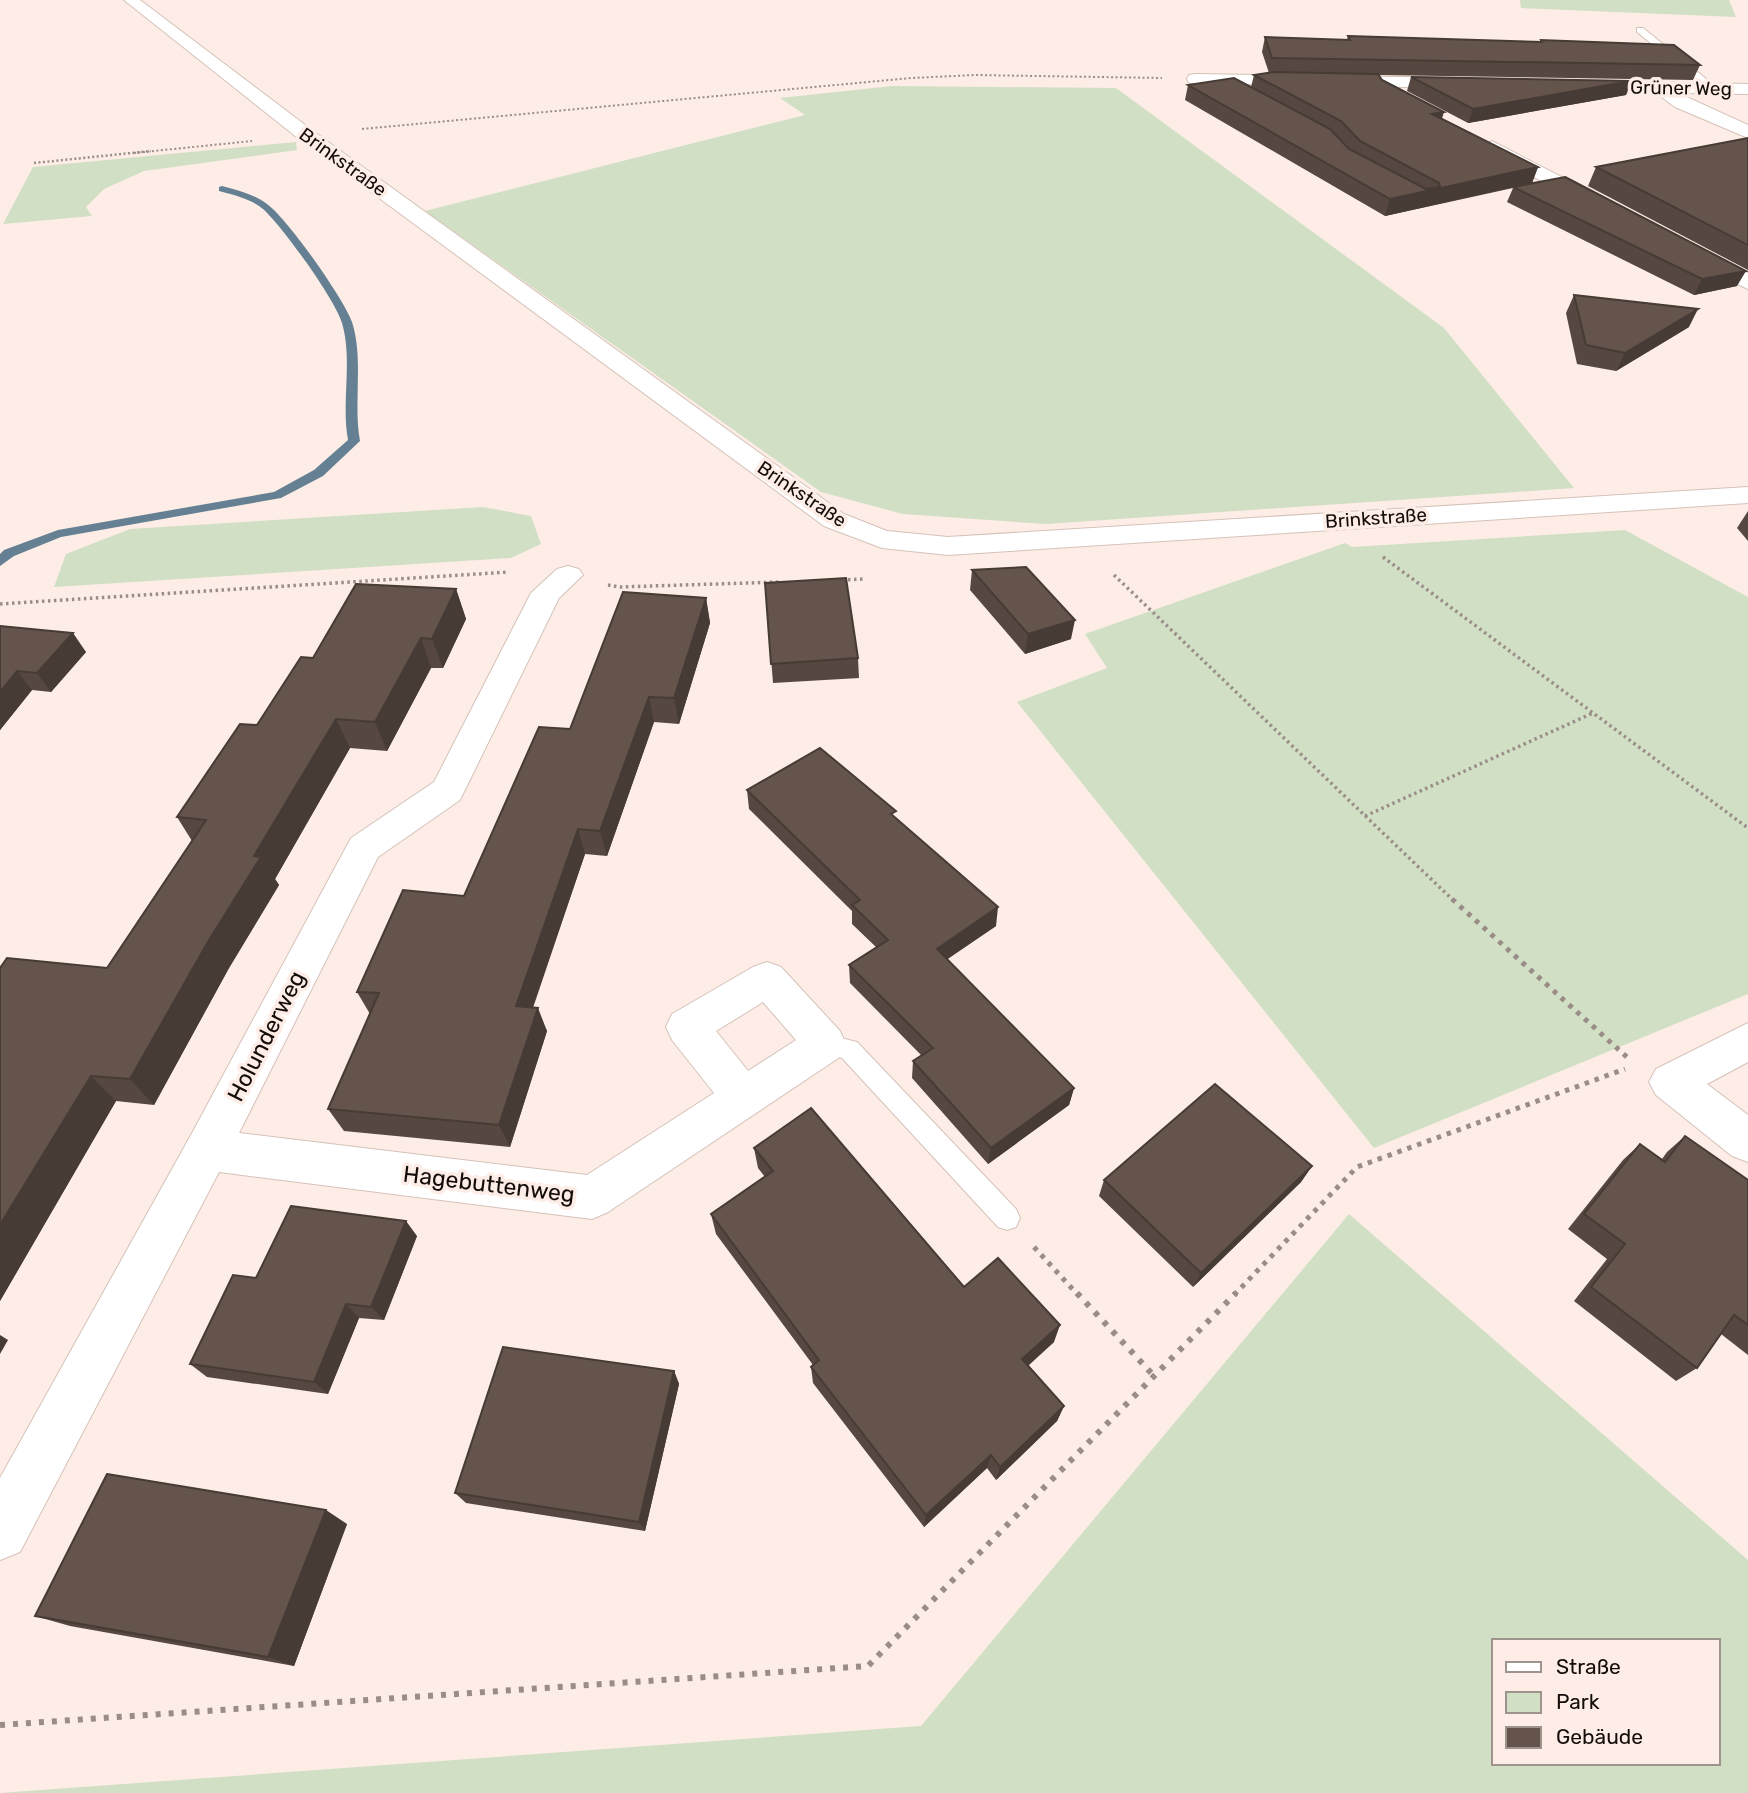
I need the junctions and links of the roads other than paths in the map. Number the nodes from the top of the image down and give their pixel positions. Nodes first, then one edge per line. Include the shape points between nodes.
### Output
1 (131, 0) edge
2 (1640, 30) dead end
3 (1195, 79) road end
4 (1218, 79) junction
5 (1378, 81) junction
6 (1485, 84) edge
7 (1552, 85) edge
8 (1659, 88) junction
9 (1712, 88) junction
10 (1748, 89) edge
11 (1245, 94) edge
12 (1409, 102) edge
13 (1748, 132) edge
14 (1479, 140) edge
15 (1621, 216) edge
16 (1679, 247) edge
17 (1748, 282) edge
18 (1748, 495) edge
19 (568, 575) road end
20 (1748, 1041) edge
21 (824, 1044) junction
22 (743, 1097) junction
23 (1748, 1142) edge
24 (207, 1150) junction
25 (1007, 1218) road end
26 (0, 1532) edge

1 - 18 street, Brinkstraße via 306,135 834,520 882,540 948,546
2 - 9 lane
3 - 4 street
4 - 5 street
4 - 11 lane
5 - 6 street
5 - 12 street
7 - 8 street, Grüner Weg
8 - 9 street, Grüner Weg
8 - 13 street
9 - 10 street, Grüner Weg
14 - 15 street
16 - 17 street
19 - 24 street, Holunderweg via 546,593 447,791 364,848
20 - 23 street via 1671,1082
21 - 22 street, Hagebuttenweg
21 - 22 street via 767,979 687,1027
21 - 25 lane via 849,1049
22 - 24 street, Hagebuttenweg via 592,1197
24 - 26 street, Holunderweg

